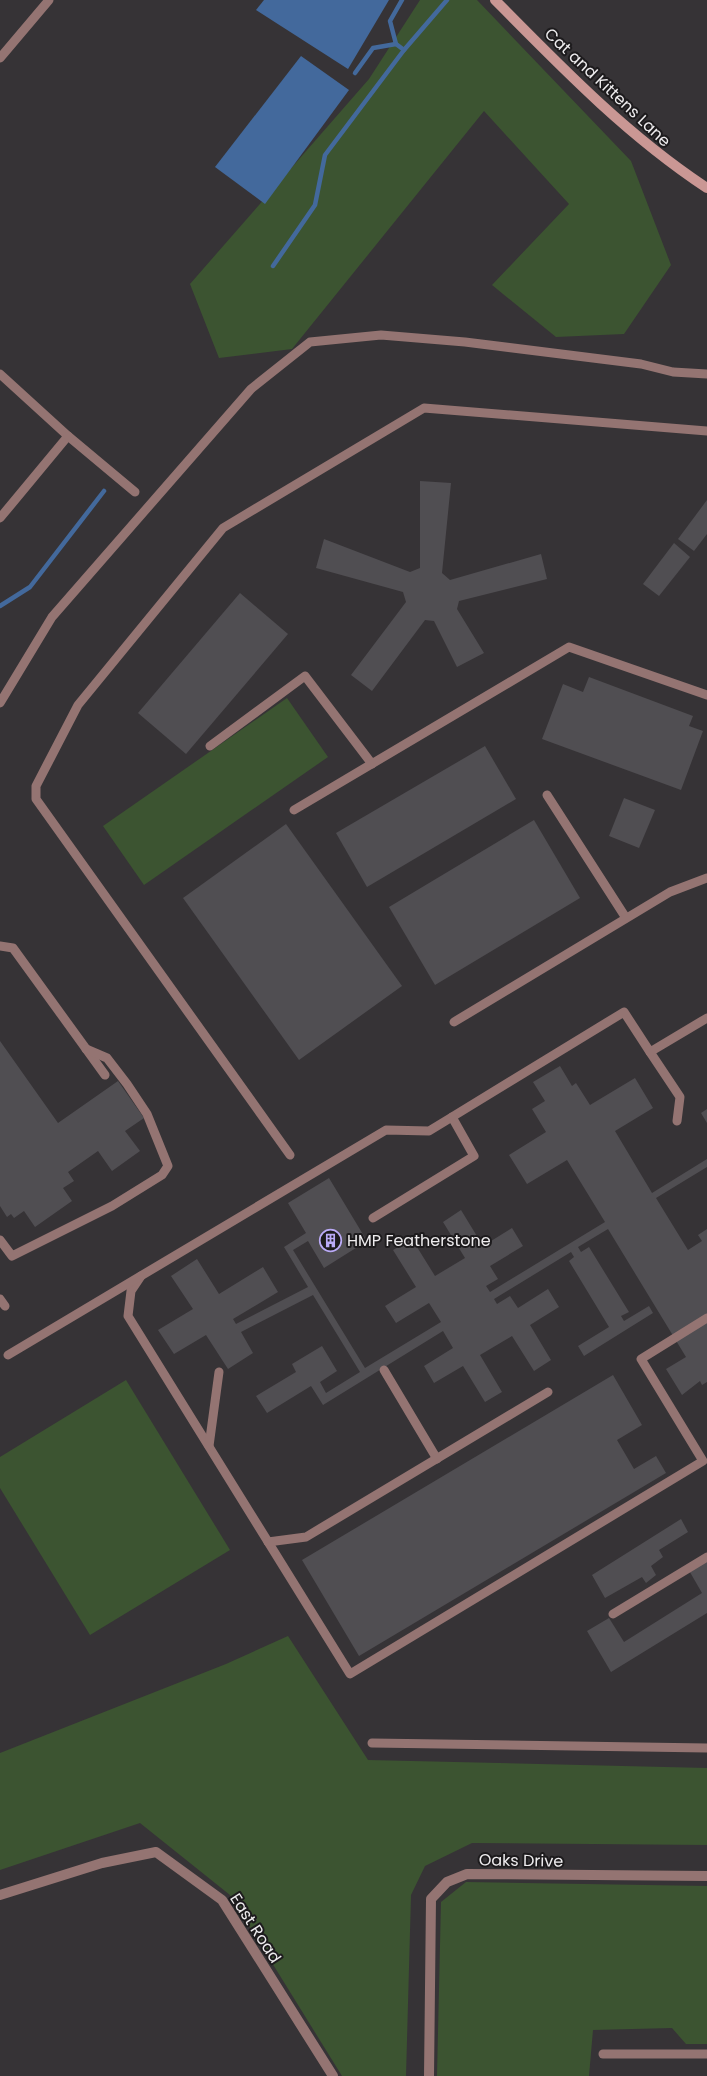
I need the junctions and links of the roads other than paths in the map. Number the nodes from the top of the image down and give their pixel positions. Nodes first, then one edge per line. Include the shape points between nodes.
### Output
1 (49, 0) edge
2 (495, 0) edge
3 (0, 58) edge
4 (707, 188) edge
5 (0, 374) edge
6 (707, 374) edge
7 (707, 431) edge
8 (68, 436) junction
9 (135, 492) dead end
10 (0, 518) edge
11 (707, 695) edge
12 (0, 703) edge
13 (210, 746) dead end
14 (372, 764) junction
15 (547, 795) dead end
16 (294, 810) dead end
17 (707, 878) edge
18 (626, 918) junction
19 (0, 946) edge
20 (707, 1018) edge
21 (454, 1022) dead end
22 (86, 1049) junction
23 (650, 1052) junction
24 (105, 1075) dead end
25 (452, 1117) junction
26 (677, 1121) dead end
27 (290, 1155) dead end
28 (373, 1218) dead end
29 (0, 1240) edge
30 (141, 1276) junction
31 (707, 1318) edge
32 (8, 1355) dead end
33 (384, 1370) dead end
34 (219, 1372) dead end
35 (548, 1392) dead end
36 (209, 1446) junction
37 (437, 1459) junction
38 (268, 1542) junction
39 (707, 1557) edge
40 (613, 1614) dead end
41 (372, 1743) dead end
42 (707, 1748) edge
43 (707, 1876) edge
44 (0, 1894) edge
45 (603, 2054) dead end
46 (707, 2054) edge
47 (333, 2076) edge
48 (429, 2076) edge

1 - 3 lane
2 - 4 street, Cat and Kittens Lane via 614,116 672,165
5 - 8 lane
6 - 12 lane via 673,372 641,364 475,343 382,336 310,342 251,389 52,617
7 - 27 lane via 424,408 223,528 78,705 36,786 36,799
8 - 9 lane
8 - 10 lane
11 - 14 lane via 569,647
13 - 14 lane via 305,676
14 - 16 lane
15 - 18 lane
17 - 18 lane via 670,892
18 - 21 lane
19 - 22 lane via 13,948
20 - 23 lane
22 - 24 lane
22 - 29 lane via 107,1058 127,1084 146,1114 168,1166 162,1176 112,1206 12,1256
23 - 25 lane via 624,1012
23 - 26 lane via 680,1097
25 - 28 lane via 474,1156
25 - 30 lane via 429,1131 386,1130
30 - 32 lane
30 - 36 lane via 131,1290 128,1316
31 - 38 lane via 640,1359 703,1461 350,1674
33 - 37 lane
34 - 36 lane
35 - 37 lane
36 - 38 lane
37 - 38 lane via 306,1537
39 - 40 lane
41 - 42 lane
43 - 48 street, Oaks Drive via 467,1874 447,1882 431,1899
44 - 47 street, East Road via 102,1863 156,1852 222,1900
45 - 46 lane

